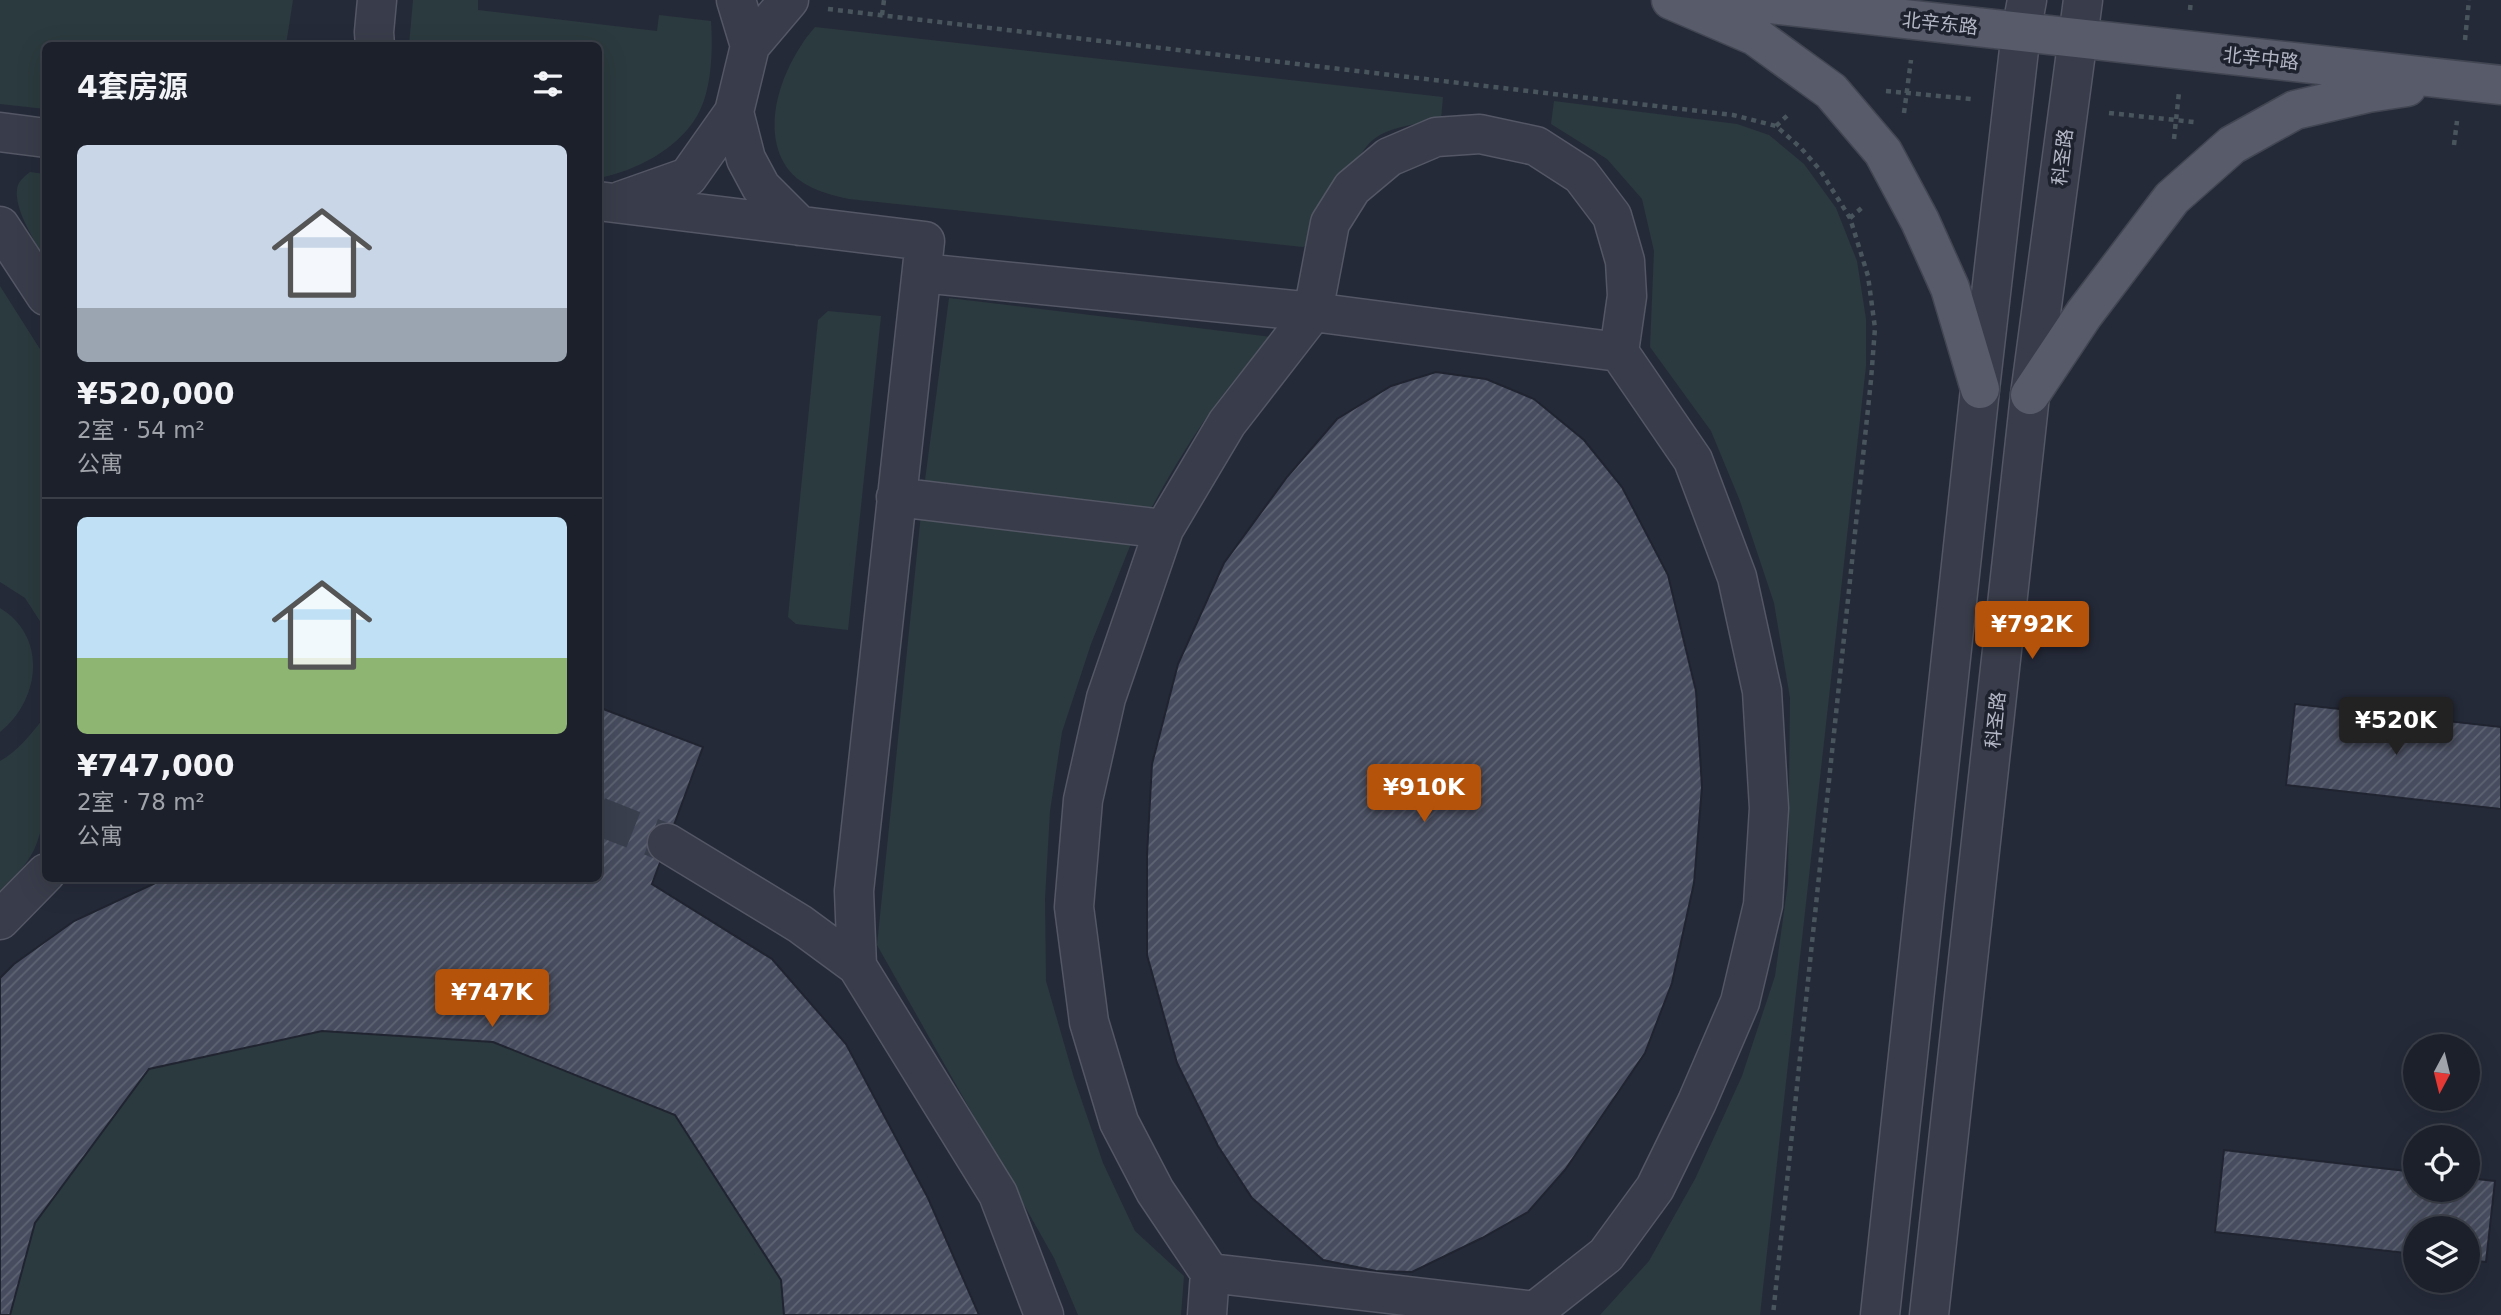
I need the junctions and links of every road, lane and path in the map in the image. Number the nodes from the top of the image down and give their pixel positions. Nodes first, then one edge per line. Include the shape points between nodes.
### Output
1 (377, 0) edge
2 (736, 0) edge
3 (884, 0) edge
4 (1671, 0) edge
5 (1733, 0) edge
6 (2084, 0) edge
7 (2191, 0) edge
8 (788, 2) edge
9 (882, 15) junction
10 (2024, 16) edge
11 (2078, 38) junction
12 (375, 42) edge
13 (750, 46) junction
14 (2186, 50) junction
15 (2454, 80) junction
16 (2501, 85) edge
17 (734, 112) junction
18 (0, 132) edge
19 (42, 137) edge
20 (2172, 198) junction
21 (607, 202) edge
22 (0, 226) edge
23 (800, 226) junction
24 (922, 273) junction
25 (42, 290) edge
26 (1313, 312) junction
27 (1619, 352) junction
28 (1980, 389) junction
29 (2031, 395) junction
30 (895, 497) junction
31 (1164, 528) junction
32 (667, 843) tunnel mouth
33 (42, 877) edge
34 (0, 920) edge
35 (857, 966) junction
36 (1210, 1273) junction
37 (1535, 1313) edge
38 (1044, 1315) edge
39 (1207, 1315) edge
40 (1773, 1315) edge
41 (1880, 1315) edge
42 (1929, 1315) edge

1 - 12 street
2 - 13 street
3 - 9 path
4 - 28 main road via 1755,36 1832,91 1883,152 1950,288
5 - 10 main road, 北辛东路
6 - 11 street, 科圣路
7 - 14 path
8 - 9 path
8 - 13 street
9 - 40 path via 1733,115 1776,126 1820,170 1850,218 1868,276 1875,328
10 - 11 main road, 北辛中路
10 - 28 street
11 - 14 main road, 北辛中路
11 - 29 street, 科圣路
13 - 17 street
14 - 15 main road, 北辛中路
14 - 20 path via 2175,120
15 - 16 main road, 北辛中路
15 - 20 main road via 2295,110 2232,145
17 - 21 street via 688,177
17 - 23 street via 746,159 761,187
18 - 19 street
20 - 29 main road via 2084,314
21 - 23 street
22 - 25 street
23 - 24 street via 925,240
24 - 26 street
24 - 30 street
26 - 27 street
26 - 27 street via 1329,223 1352,188 1389,157 1436,137 1480,134 1536,146 1581,176 1612,216 1625,261 1627,296
26 - 31 street via 1227,423
27 - 37 street via 1693,460 1737,577 1762,691 1769,808 1763,905 1740,1002 1655,1188 1606,1255
28 - 41 street
29 - 42 street, 科圣路
30 - 31 street
30 - 35 street via 854,891
31 - 36 street via 1106,698 1083,800 1074,908 1089,1023 1119,1122 1155,1191
32 - 35 street via 800,924
33 - 34 street
35 - 38 street via 998,1194
36 - 37 street
36 - 39 street

